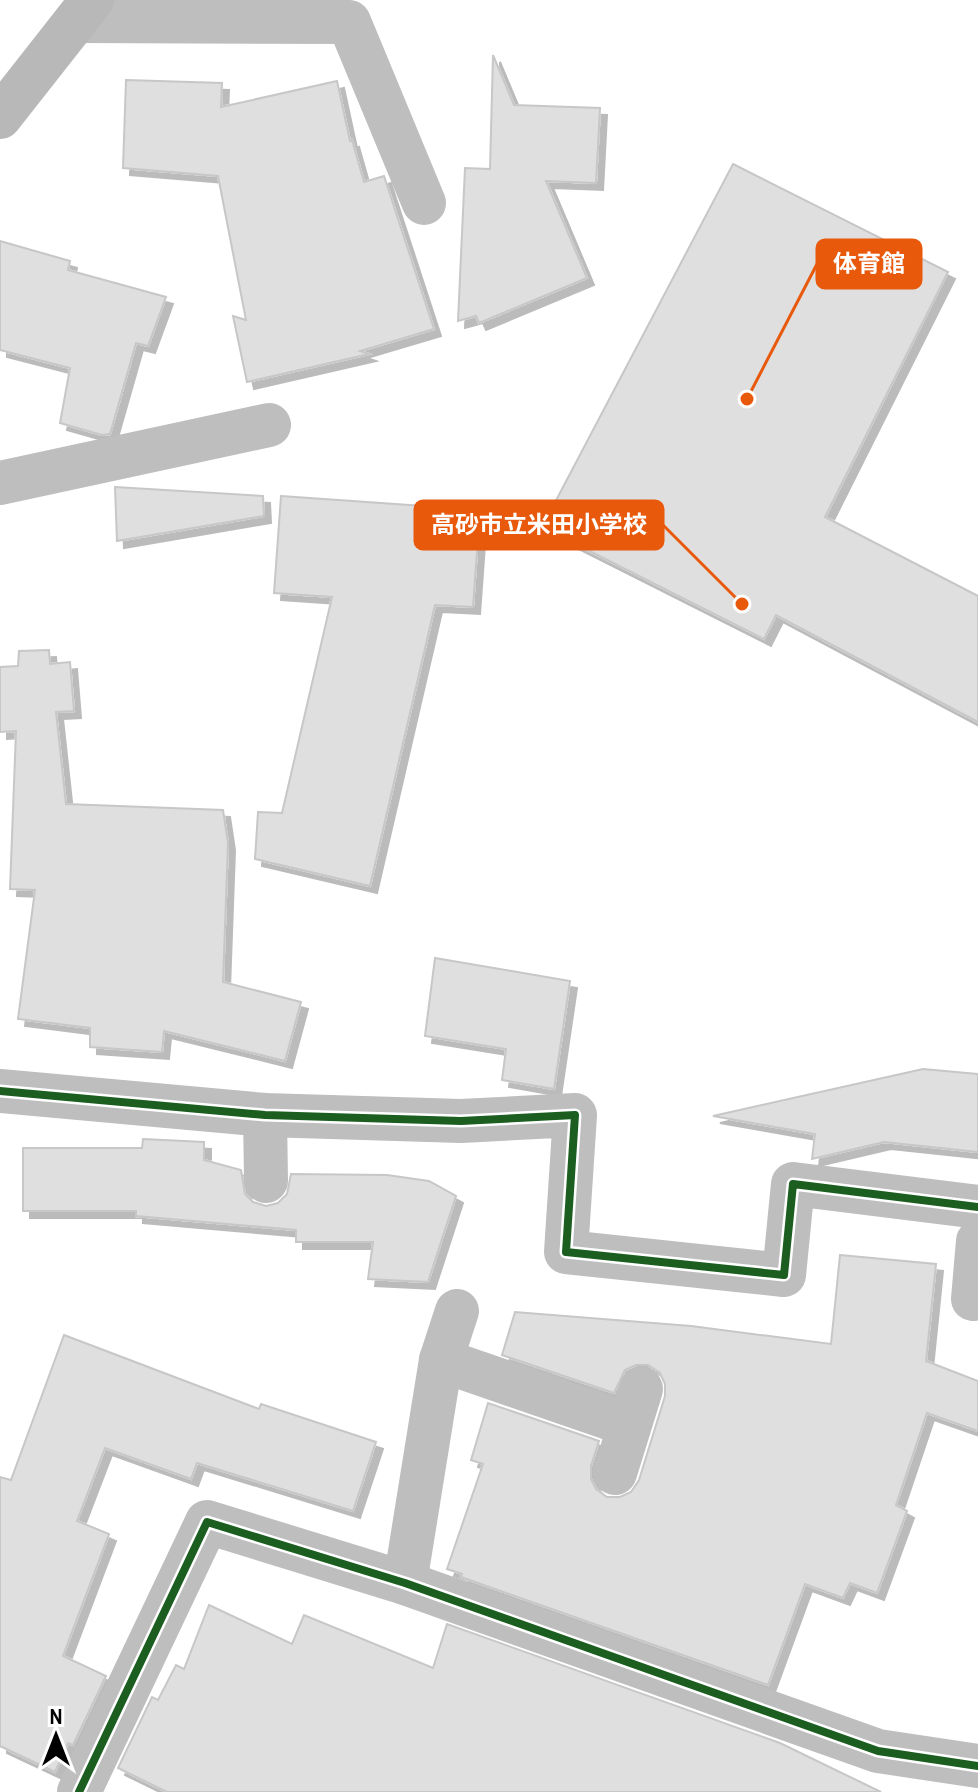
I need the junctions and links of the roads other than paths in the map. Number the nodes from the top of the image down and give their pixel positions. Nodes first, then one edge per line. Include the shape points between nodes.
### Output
1 (84, 10) edge
2 (0, 117) edge
3 (424, 203) dead end
4 (269, 425) dead end
5 (0, 483) edge
6 (0, 1091) edge
7 (265, 1115) junction
8 (266, 1181) dead end
9 (978, 1207) edge
10 (978, 1241) edge
11 (973, 1299) dead end
12 (457, 1311) dead end
13 (441, 1360) junction
14 (615, 1473) dead end
15 (405, 1583) junction
16 (978, 1766) edge
17 (79, 1792) edge

1 - 2 main road
1 - 3 street via 349,22
4 - 5 street
6 - 7 street
7 - 8 street
7 - 9 street via 461,1121 575,1115 566,1252 784,1275 793,1184
10 - 11 street
12 - 13 street
13 - 14 street via 635,1407
13 - 15 street
15 - 16 street via 878,1751
15 - 17 street via 207,1522

